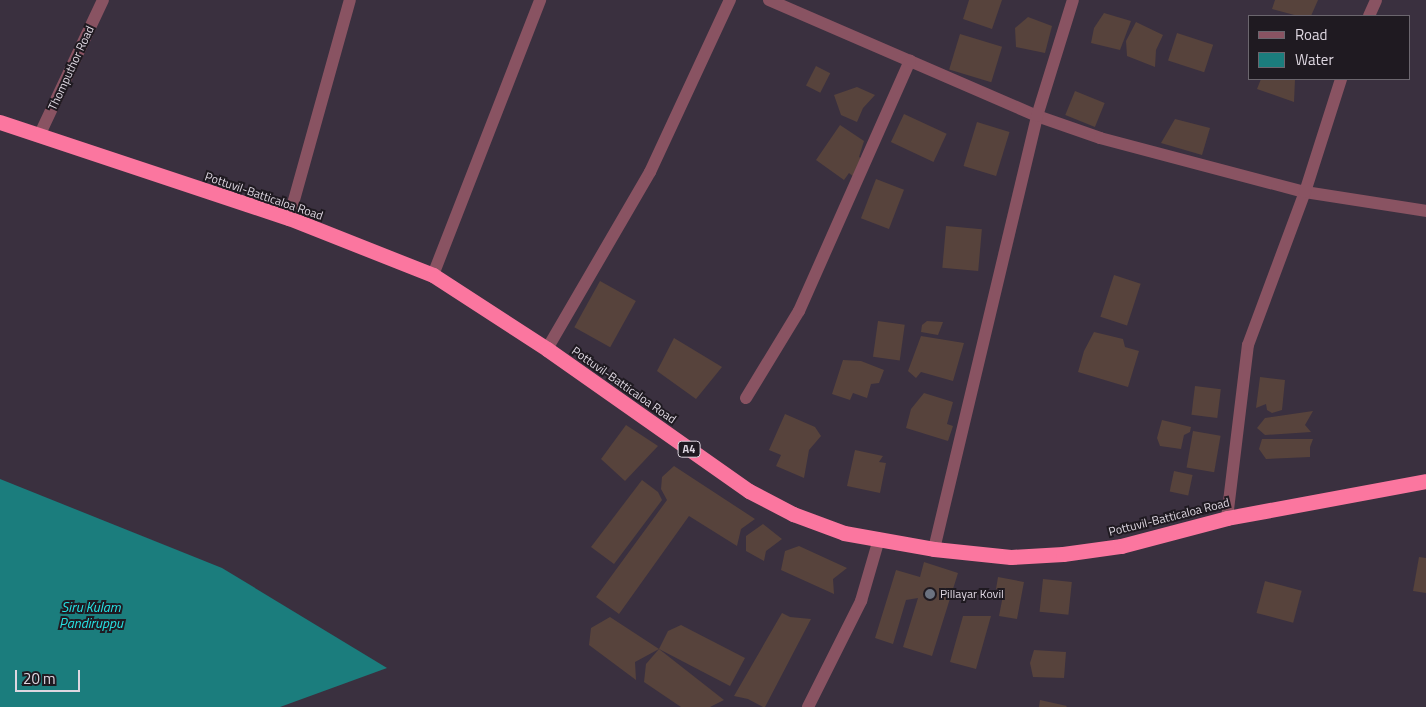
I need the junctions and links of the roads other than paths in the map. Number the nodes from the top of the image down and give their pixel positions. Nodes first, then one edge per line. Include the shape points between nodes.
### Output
1 (103, 0) edge
2 (350, 0) edge
3 (540, 0) edge
4 (730, 0) edge
5 (769, 0) edge
6 (1073, 0) edge
7 (1376, 0) edge
8 (1369, 15) edge
9 (910, 60) junction
10 (1341, 80) edge
11 (1038, 116) junction
12 (0, 122) edge
13 (39, 136) junction
14 (1306, 192) junction
15 (1426, 211) edge
16 (289, 218) junction
17 (434, 275) junction
18 (547, 349) junction
19 (746, 398) dead end
20 (1426, 481) edge
21 (1227, 518) junction
22 (879, 539) junction
23 (934, 549) junction
24 (808, 707) edge

1 - 13 street, Thomputhor Road
2 - 16 street
3 - 17 street
4 - 18 street via 650,172
5 - 9 street
6 - 11 street
7 - 8 street
9 - 11 street
9 - 19 street via 799,311
10 - 14 street
11 - 14 street via 1100,138
11 - 23 street
12 - 13 highway, Pottuvil-Batticaloa Road / A4
13 - 16 highway, Pottuvil-Batticaloa Road / A4
14 - 15 street
14 - 21 street via 1248,345
16 - 17 highway, Pottuvil-Batticaloa Road / A4
17 - 18 highway, Pottuvil-Batticaloa Road / A4
18 - 22 highway, Pottuvil-Batticaloa Road / A4 via 749,491 818,524 844,533
20 - 21 highway, Pottuvil-Batticaloa Road / A4
21 - 23 highway, Pottuvil-Batticaloa Road / A4 via 1121,546 1062,554 1011,557
22 - 23 highway, Pottuvil-Batticaloa Road / A4
22 - 24 street via 861,601

